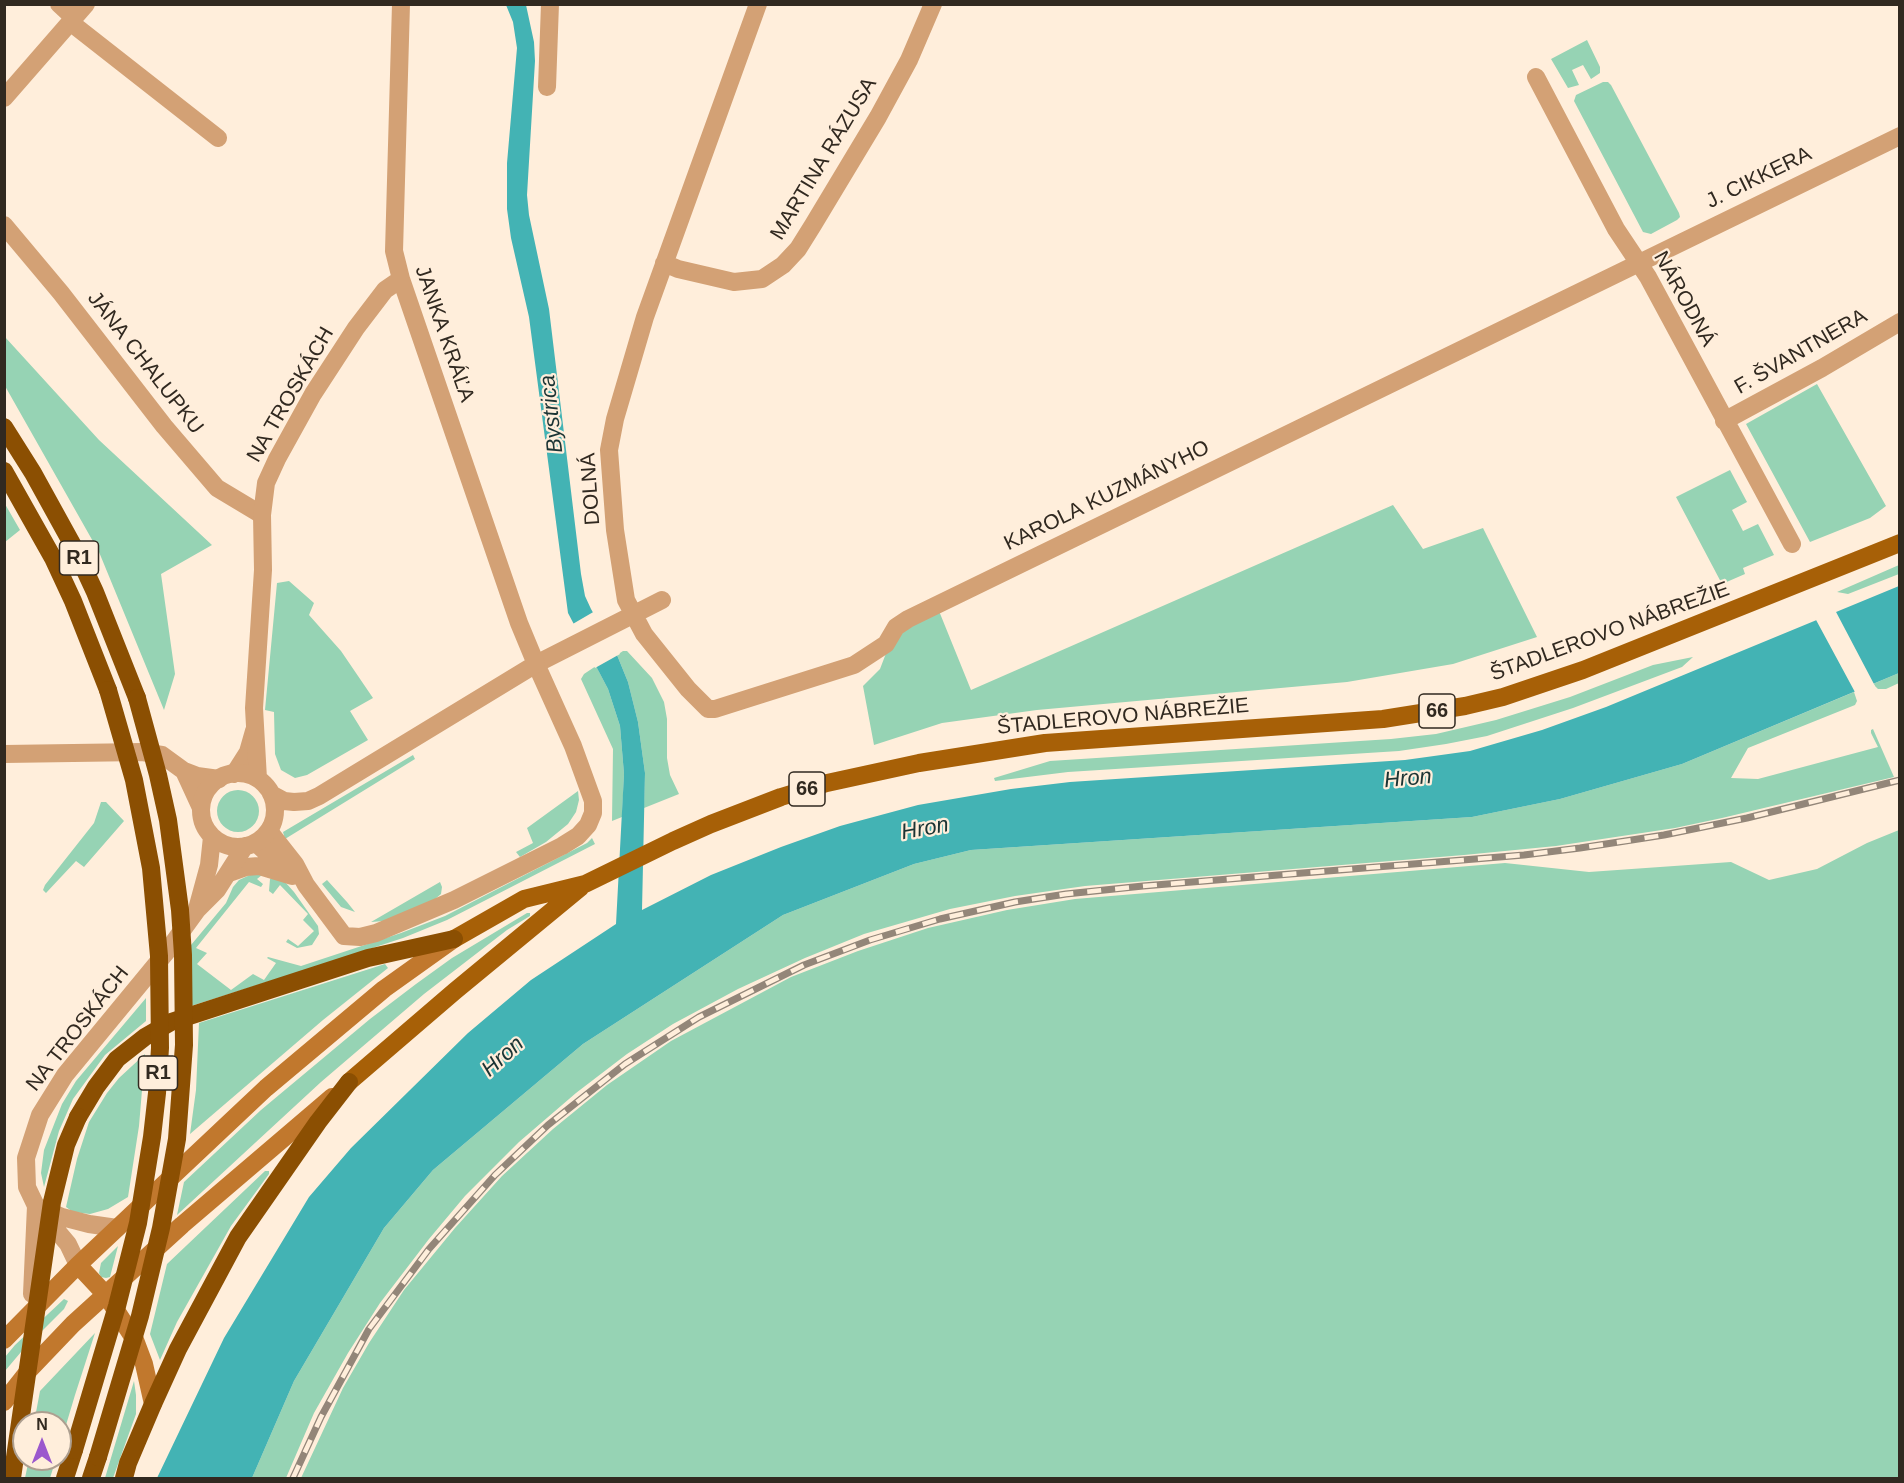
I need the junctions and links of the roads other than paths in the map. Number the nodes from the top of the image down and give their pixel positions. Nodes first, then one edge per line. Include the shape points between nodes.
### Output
1 (59, 4) edge
2 (401, 4) edge
3 (550, 4) edge
4 (758, 4) edge
5 (933, 4) edge
6 (77, 15) edge
7 (1536, 77) dead end
8 (547, 87) dead end
9 (4, 98) edge
10 (1899, 136) edge
11 (218, 138) dead end
12 (4, 225) edge
13 (1638, 262) junction
14 (664, 263) junction
15 (400, 279) junction
16 (1899, 322) edge
17 (1724, 421) junction
18 (4, 427) edge
19 (4, 471) edge
20 (262, 515) junction
21 (1899, 543) edge
22 (1792, 544) dead end
23 (662, 600) dead end
24 (633, 615) junction
25 (536, 664) junction
26 (254, 731) junction
27 (4, 754) edge
28 (184, 771) junction
29 (226, 776) junction
30 (258, 779) junction
31 (271, 794) junction
32 (201, 808) junction
33 (212, 837) junction
34 (256, 840) junction
35 (229, 873) junction
36 (299, 880) junction
37 (585, 884) junction
38 (197, 910) junction
39 (454, 939) junction
40 (349, 1082) junction
41 (36, 1206) junction
42 (117, 1228) junction
43 (78, 1265) junction
44 (106, 1295) junction
45 (31, 1313) junction
46 (4, 1340) edge
47 (4, 1402) edge
48 (153, 1404) junction
49 (12, 1479) edge
50 (65, 1479) edge
51 (91, 1479) edge
52 (124, 1479) edge

1 - 6 street
2 - 15 street, JANKA KRÁĽA via 393,228
3 - 8 street
4 - 14 street
5 - 14 street, MARTINA RÁZUSA via 909,60 876,120 798,249 783,265 762,279 734,282
6 - 9 street
6 - 11 street
7 - 13 street, NÁRODNÁ via 1616,230
10 - 13 street, J. CIKKERA
12 - 20 street, JÁNA CHALUPKU via 217,488
13 - 17 street, NÁRODNÁ
13 - 24 street, KAROLA KUZMÁNYHO via 908,619 896,627 886,644 854,665 708,709 644,634
14 - 24 street, DOLNÁ via 637,342 609,450 615,530 626,600
15 - 20 street, NA TROSKÁCH via 385,290 356,328 313,394 266,483
15 - 25 street, JANKA KRÁĽA
16 - 17 street, F. ŠVANTNERA
17 - 22 street, NÁRODNÁ
18 - 51 highway, R1, bridge via 76,551 137,698 168,820 180,910 184,1057 177,1139 140,1316
19 - 50 highway, R1, bridge via 34,521 73,601 108,690 134,780 151,868 159,956 159,1059 138,1223
20 - 26 street, NA TROSKÁCH via 263,570
21 - 37 main road, ŠTADLEROVO NÁBREŽIE / 66 via 1573,674 1503,697 1383,719 1045,743 928,761 781,797 711,824
23 - 24 street
24 - 25 street
25 - 31 street via 319,796 294,802
25 - 36 street, JANKA KRÁĽA via 593,801 588,825 578,836 454,900 360,937 344,936
26 - 29 street, NA TROSKÁCH via 248,752
26 - 30 street, NA TROSKÁCH
27 - 28 street via 142,752 162,755
28 - 29 street via 197,776
28 - 32 street
29 - 30 street via 245,774
29 - 32 street via 210,787
30 - 31 street
31 - 34 street via 274,813
32 - 33 street
33 - 34 street via 233,847
33 - 38 street, NA TROSKÁCH
34 - 35 street, NA TROSKÁCH
34 - 36 street via 278,865
35 - 36 street via 259,866
35 - 38 street, NA TROSKÁCH via 218,891
37 - 39 main road, ŠTADLEROVO NÁBREŽIE / 66 via 524,899
37 - 40 main road, 66
38 - 41 street, NA TROSKÁCH via 65,1075 40,1115 26,1158 27,1187
39 - 42 main road via 384,989 274,1081
39 - 49 highway, bridge via 368,958 171,1022 117,1059 78,1117 66,1145 52,1202
40 - 44 main road
40 - 48 highway via 238,1237
41 - 42 street via 63,1217
41 - 43 street via 68,1244
41 - 45 street
42 - 43 main road
43 - 44 main road
43 - 45 main road
44 - 47 main road via 30,1369
44 - 48 main road via 135,1340
45 - 46 main road
48 - 52 highway

